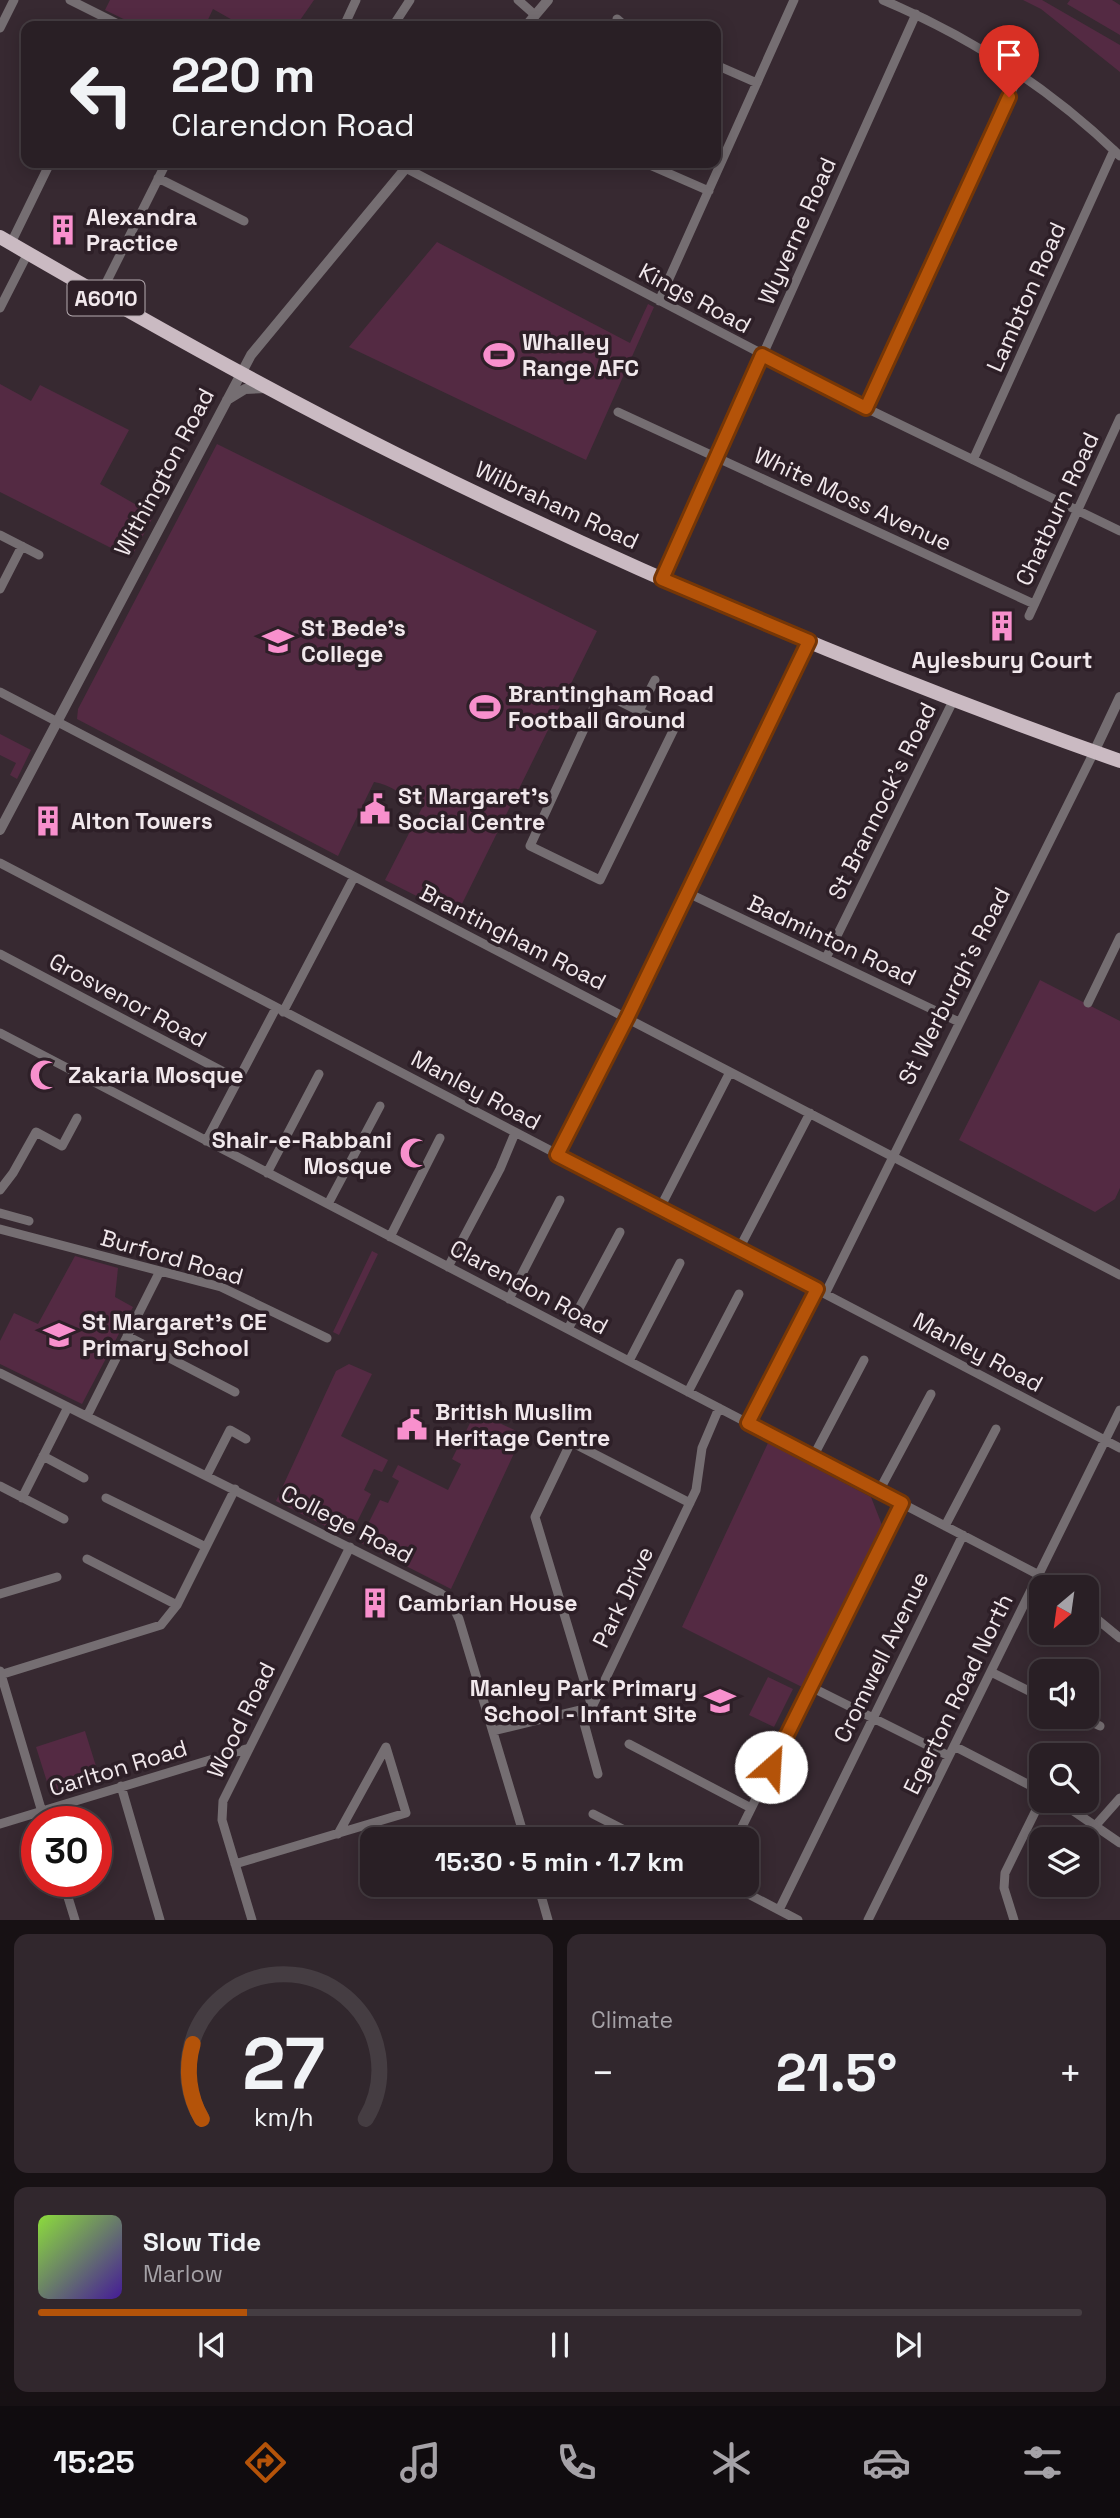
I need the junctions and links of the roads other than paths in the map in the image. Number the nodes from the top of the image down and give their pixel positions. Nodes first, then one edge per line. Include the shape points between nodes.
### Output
1 (14, 0) edge
2 (69, 0) edge
3 (356, 0) edge
4 (411, 0) edge
5 (518, 0) edge
6 (548, 0) edge
7 (794, 0) edge
8 (883, 0) edge
9 (916, 14) junction
10 (535, 15) junction
11 (617, 19) dead end
12 (109, 21) edge
13 (346, 21) edge
14 (396, 21) edge
15 (530, 21) edge
16 (619, 21) edge
17 (0, 28) edge
18 (721, 67) edge
19 (1020, 73) junction
20 (757, 83) junction
21 (1117, 153) edge
22 (721, 164) edge
23 (47, 168) edge
24 (163, 168) edge
25 (401, 168) edge
26 (411, 168) edge
27 (656, 168) edge
28 (719, 168) edge
29 (158, 178) junction
30 (709, 191) junction
31 (244, 221) dead end
32 (5, 240) edge
33 (28, 253) junction
34 (100, 295) junction
35 (659, 301) junction
36 (0, 308) edge
37 (762, 355) junction
38 (241, 372) junction
39 (273, 389) junction
40 (226, 401) junction
41 (866, 408) junction
42 (618, 412) dead end
43 (1120, 418) edge
44 (716, 457) junction
45 (973, 460) junction
46 (1077, 511) junction
47 (1120, 531) edge
48 (0, 535) edge
49 (22, 546) junction
50 (39, 555) dead end
51 (662, 579) junction
52 (0, 589) edge
53 (1034, 604) junction
54 (1029, 616) dead end
55 (809, 641) junction
56 (655, 680) dead end
57 (0, 692) edge
58 (1120, 697) edge
59 (954, 699) junction
60 (639, 711) junction
61 (56, 721) junction
62 (1094, 752) junction
63 (1120, 761) edge
64 (0, 830) edge
65 (0, 863) edge
66 (354, 877) junction
67 (688, 893) junction
68 (1120, 937) edge
69 (0, 954) edge
70 (826, 958) junction
71 (1088, 1003) dead end
72 (280, 1010) junction
73 (627, 1018) junction
74 (959, 1022) junction
75 (0, 1034) edge
76 (730, 1072) junction
77 (319, 1074) dead end
78 (239, 1080) junction
79 (380, 1106) dead end
80 (810, 1114) junction
81 (77, 1118) dead end
82 (515, 1133) junction
83 (440, 1138) dead end
84 (206, 1141) junction
85 (557, 1155) junction
86 (892, 1156) junction
87 (267, 1173) junction
88 (0, 1190) edge
89 (560, 1200) dead end
90 (328, 1204) junction
91 (660, 1208) junction
92 (0, 1213) edge
93 (29, 1221) dead end
94 (0, 1229) edge
95 (620, 1232) dead end
96 (390, 1237) junction
97 (739, 1248) junction
98 (680, 1263) dead end
99 (448, 1267) junction
100 (160, 1271) junction
101 (1120, 1275) edge
102 (821, 1291) junction
103 (739, 1294) dead end
104 (509, 1299) junction
105 (568, 1329) junction
106 (127, 1336) junction
107 (327, 1338) dead end
108 (864, 1360) dead end
109 (629, 1362) junction
110 (0, 1373) edge
111 (235, 1392) dead end
112 (688, 1392) junction
113 (930, 1394) dead end
114 (68, 1407) junction
115 (719, 1408) junction
116 (1120, 1410) edge
117 (87, 1416) junction
118 (748, 1423) junction
119 (996, 1429) dead end
120 (246, 1439) dead end
121 (1105, 1440) junction
122 (1120, 1448) edge
123 (43, 1456) junction
124 (813, 1457) junction
125 (207, 1475) junction
126 (84, 1478) dead end
127 (0, 1486) edge
128 (235, 1489) junction
129 (879, 1491) junction
130 (22, 1498) junction
131 (106, 1498) dead end
132 (690, 1503) junction
133 (902, 1503) junction
134 (64, 1519) dead end
135 (945, 1526) junction
136 (963, 1535) junction
137 (350, 1546) junction
138 (206, 1547) junction
139 (87, 1559) dead end
140 (1039, 1575) joint
141 (57, 1577) dead end
142 (0, 1594) edge
143 (1029, 1595) edge
144 (177, 1605) junction
145 (1099, 1620) edge
146 (1120, 1637) edge
147 (991, 1672) junction
148 (0, 1674) edge
149 (811, 1687) junction
150 (1029, 1691) edge
151 (592, 1707) junction
152 (581, 1712) junction
153 (873, 1718) junction
154 (493, 1731) junction
155 (629, 1744) dead end
156 (954, 1746) junction
157 (246, 1749) junction
158 (949, 1756) junction
159 (598, 1774) dead end
160 (1029, 1785) edge
161 (121, 1786) junction
162 (1120, 1798) edge
163 (40, 1806) edge
164 (58, 1806) edge
165 (751, 1808) junction
166 (1035, 1813) edge
167 (1078, 1813) edge
168 (593, 1814) dead end
169 (21, 1818) edge
170 (0, 1824) edge
171 (1096, 1825) junction
172 (521, 1827) edge
173 (618, 1827) edge
174 (742, 1827) edge
175 (338, 1834) junction
176 (1120, 1843) edge
177 (235, 1864) junction
178 (68, 1897) edge
179 (541, 1897) edge
180 (754, 1897) edge
181 (779, 1910) junction
182 (75, 1920) edge
183 (160, 1920) edge
184 (252, 1920) edge
185 (548, 1920) edge
186 (798, 1920) edge
187 (868, 1920) edge
188 (1014, 1920) edge

1 - 17 street
2 - 12 street
3 - 13 street
4 - 14 street
5 - 10 street
6 - 10 street
7 - 20 street
8 - 9 street
9 - 19 street via 966,38
9 - 37 street, Wyverne Road
10 - 15 street
11 - 16 street
18 - 20 street
19 - 21 street
19 - 41 street
20 - 22 street
21 - 45 street, Lambton Road
23 - 32 street
24 - 29 street
25 - 38 street, Withington Road via 292,301
26 - 35 street, Kings Road
27 - 30 street
28 - 30 street
29 - 31 street
29 - 34 street
30 - 35 street
32 - 33 highway, Wilbraham Road / A6010
33 - 34 highway, Wilbraham Road / A6010
33 - 36 street
34 - 38 highway, Wilbraham Road / A6010
35 - 37 street, Kings Road
37 - 41 street, Kings Road
37 - 44 street, Wyverne Road
38 - 39 highway, Wilbraham Road / A6010
38 - 40 street, Withington Road
39 - 40 street via 245,389
39 - 51 highway, Wilbraham Road / A6010 via 396,454
40 - 61 street, Withington Road
41 - 45 street, Kings Road
42 - 44 street, White Moss Avenue
43 - 46 street, Chatburn Road
44 - 51 street, Wyverne Road
44 - 53 street, White Moss Avenue
45 - 46 street, Kings Road
46 - 47 street, Kings Road
46 - 53 street, Chatburn Road
48 - 49 street
49 - 50 street
49 - 52 street
51 - 55 highway, Wilbraham Road / A6010
53 - 54 street, Chatburn Road
55 - 59 highway, Wilbraham Road / A6010
55 - 67 street
56 - 60 street
57 - 61 street, Brantingham Road
58 - 62 street, St Werburgh's Road
59 - 62 highway, Wilbraham Road / A6010
59 - 70 street, St Brannock's Road
60 - 60 street via 674,729 600,880 530,846 601,692
61 - 64 street, Withington Road
61 - 66 street, Brantingham Road
62 - 63 highway, Wilbraham Road / A6010
62 - 74 street, St Werburgh's Road
65 - 72 street, Manley Road
66 - 72 street
66 - 73 street, Brantingham Road
67 - 70 street, Badminton Road
67 - 73 street
68 - 71 street
69 - 78 street, Grosvenor Road
70 - 74 street, Badminton Road
72 - 78 street
72 - 82 street, Manley Road
73 - 76 street, Brantingham Road
73 - 85 street
74 - 86 street, St Werburgh's Road
75 - 84 street, Clarendon Road
76 - 80 street, Brantingham Road
76 - 91 street
77 - 87 street
78 - 84 street
79 - 90 street
80 - 86 street, Brantingham Road
80 - 97 street
81 - 88 street via 62,1146 36,1132
82 - 85 street, Manley Road
82 - 99 street
83 - 96 street
84 - 87 street, Clarendon Road
85 - 91 street, Manley Road
86 - 101 street, Brantingham Road
86 - 102 street, St Werburgh's Road
87 - 90 street, Clarendon Road
89 - 104 street
90 - 96 street, Clarendon Road
91 - 97 street, Manley Road
92 - 93 street
94 - 100 street, Burford Road
95 - 105 street
96 - 99 street, Clarendon Road
97 - 102 street, Manley Road
98 - 109 street
99 - 104 street, Clarendon Road
100 - 106 street
100 - 107 street, Burford Road via 221,1287
102 - 118 street, St Werburgh's Road
102 - 121 street, Manley Road
103 - 112 street
104 - 105 street, Clarendon Road
105 - 109 street, Clarendon Road
106 - 111 street
106 - 117 street
108 - 124 street
109 - 112 street, Clarendon Road
110 - 114 street, College Road
112 - 115 street, Clarendon Road
113 - 129 street
114 - 117 street, College Road
114 - 123 street
115 - 118 street, Clarendon Road
115 - 132 street, Park Drive via 705,1437
116 - 121 street, Egerton Road North
117 - 125 street, College Road
118 - 124 street, Clarendon Road
119 - 135 street
120 - 125 street via 230,1430
121 - 122 street, Manley Road
121 - 140 street, Egerton Road North
123 - 126 street
123 - 130 street
124 - 129 street, Clarendon Road
125 - 128 street, College Road
127 - 130 street
128 - 137 street, College Road
128 - 138 street
129 - 133 street, Clarendon Road
130 - 134 street
131 - 138 street
132 - 151 street, Park Drive
132 - 151 street via 571,1443 535,1517
133 - 135 street, Clarendon Road
133 - 149 street
135 - 136 street, Clarendon Road
136 - 140 street, Clarendon Road
136 - 153 street, Cromwell Avenue
137 - 154 street, College Road via 450,1600
137 - 157 street, Wood Road
138 - 144 street
139 - 144 street
141 - 142 street
143 - 147 street, Egerton Road North
144 - 148 street via 161,1625
145 - 146 street
147 - 150 street
147 - 156 street, Egerton Road North
148 - 163 street
149 - 153 street
149 - 165 street
151 - 152 street
152 - 154 street
152 - 159 street
153 - 158 street
153 - 181 street, Cromwell Avenue
154 - 172 street, College Road
155 - 165 street
156 - 158 street, Egerton Road North
156 - 160 street
157 - 161 street, Carlton Road
157 - 177 street, Wood Road via 223,1801 222,1820
158 - 187 street, Egerton Road North
161 - 164 street, Carlton Road
161 - 183 street
162 - 171 street
165 - 174 street
166 - 188 street via 1005,1873 1004,1888
167 - 171 street
168 - 173 street
169 - 170 street, Carlton Road
171 - 176 street
175 - 175 street via 406,1813 386,1747 344,1823
175 - 177 street
177 - 184 street, Wood Road
178 - 182 street
179 - 185 street
180 - 181 street
181 - 186 street

